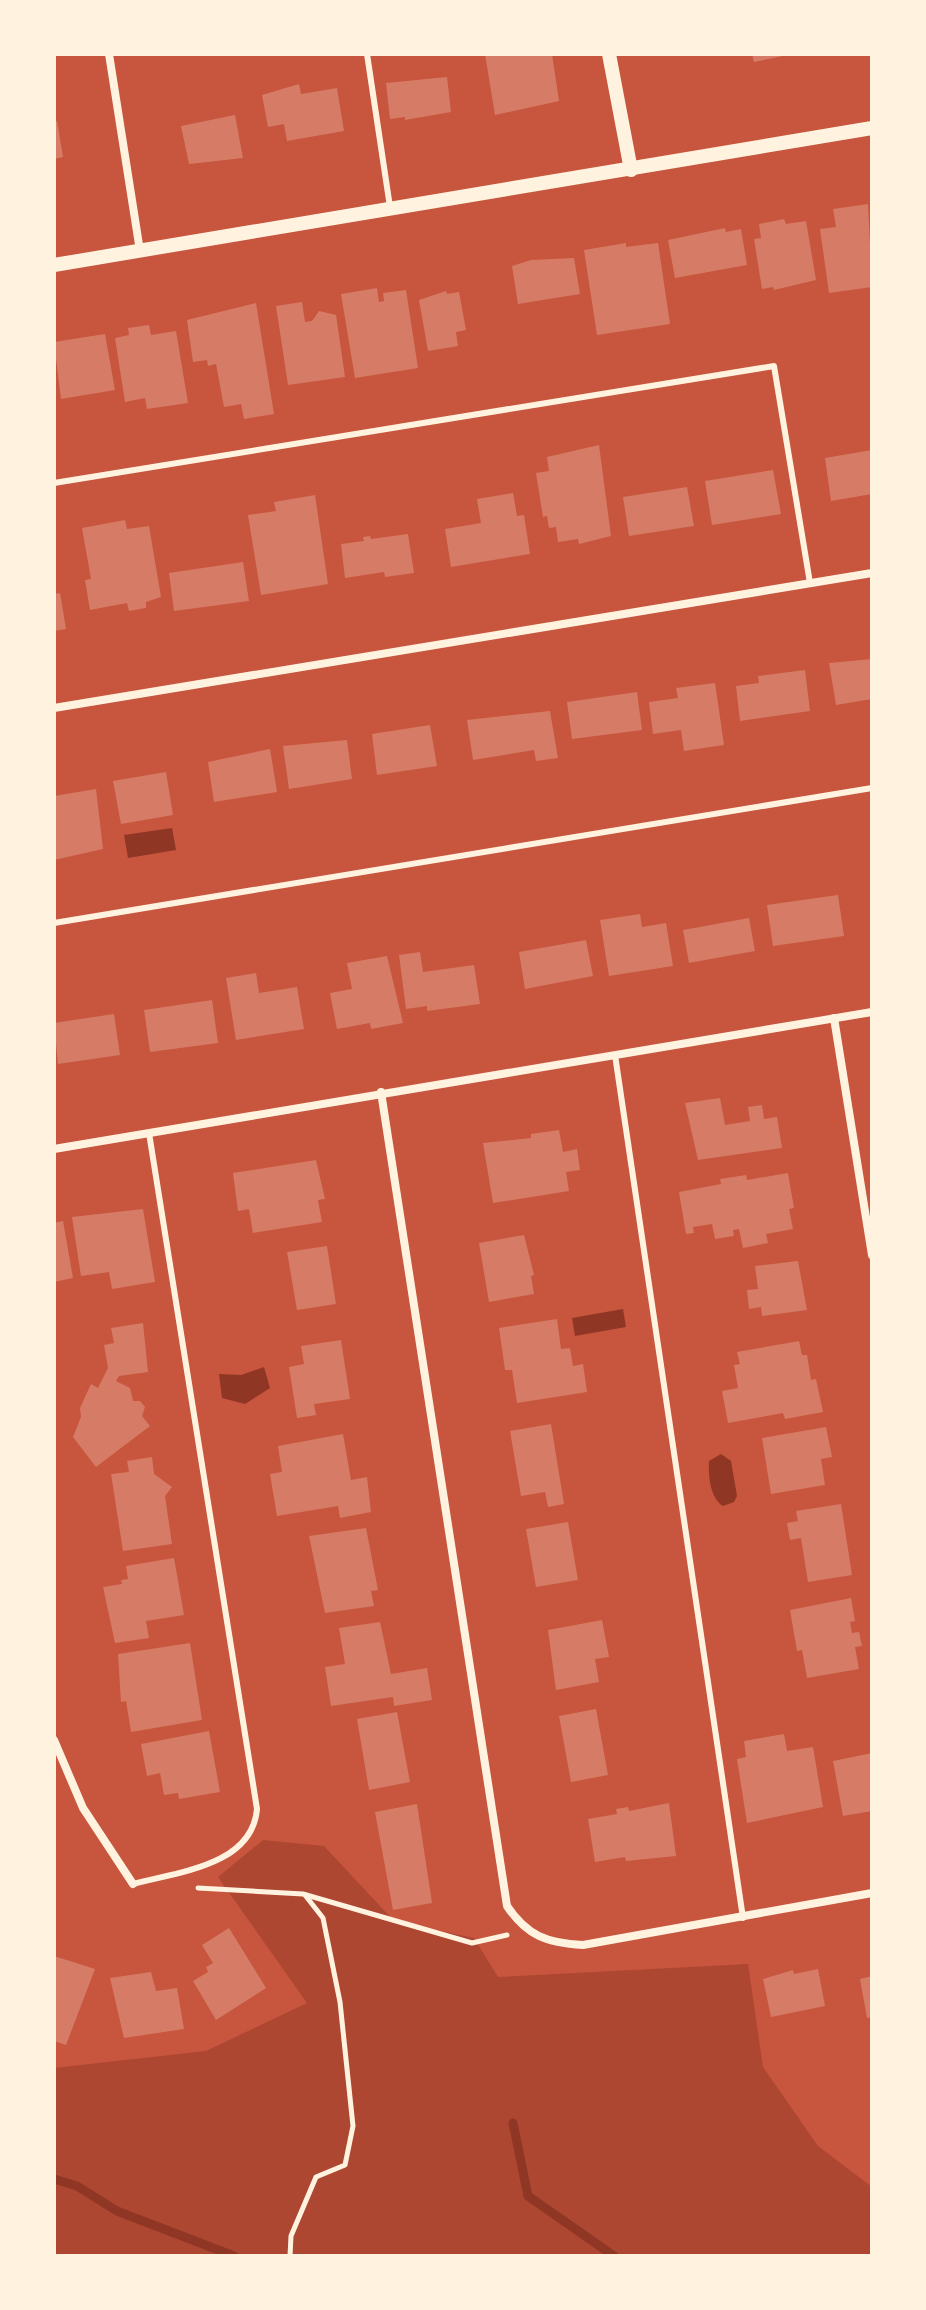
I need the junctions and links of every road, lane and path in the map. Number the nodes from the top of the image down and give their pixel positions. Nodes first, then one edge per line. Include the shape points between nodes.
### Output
1 (109, 54) edge
2 (367, 54) edge
3 (609, 54) edge
4 (872, 128) edge
5 (631, 170) junction
6 (390, 210) junction
7 (140, 251) junction
8 (54, 265) edge
9 (54, 483) edge
10 (872, 573) edge
11 (810, 583) junction
12 (54, 708) edge
13 (872, 788) edge
14 (54, 923) edge
15 (872, 1012) edge
16 (834, 1018) junction
17 (615, 1055) junction
18 (381, 1092) junction
19 (149, 1133) junction
20 (54, 1149) edge
21 (872, 1255) edge
22 (54, 1740) edge
23 (133, 1884) joint
24 (195, 1888) dead end
25 (872, 1893) edge
26 (303, 1894) junction
27 (743, 1918) junction
28 (498, 1939) dead end
29 (290, 2256) edge

1 - 7 street
2 - 6 lane
3 - 5 street
4 - 5 street
5 - 6 street
6 - 7 street
7 - 8 street
9 - 11 lane via 774,366
10 - 11 street
11 - 12 street
13 - 14 lane
15 - 16 street
16 - 17 street
16 - 21 street
17 - 18 street
17 - 27 lane
18 - 19 street
18 - 27 street via 507,1906 539,1939 583,1945
19 - 20 street
19 - 23 lane via 257,1809 242,1846 199,1867
22 - 23 street via 83,1808
24 - 26 path
25 - 27 street
26 - 28 path via 472,1943
26 - 29 path via 323,1918 328,1940 353,2126 345,2165 316,2177 291,2236

